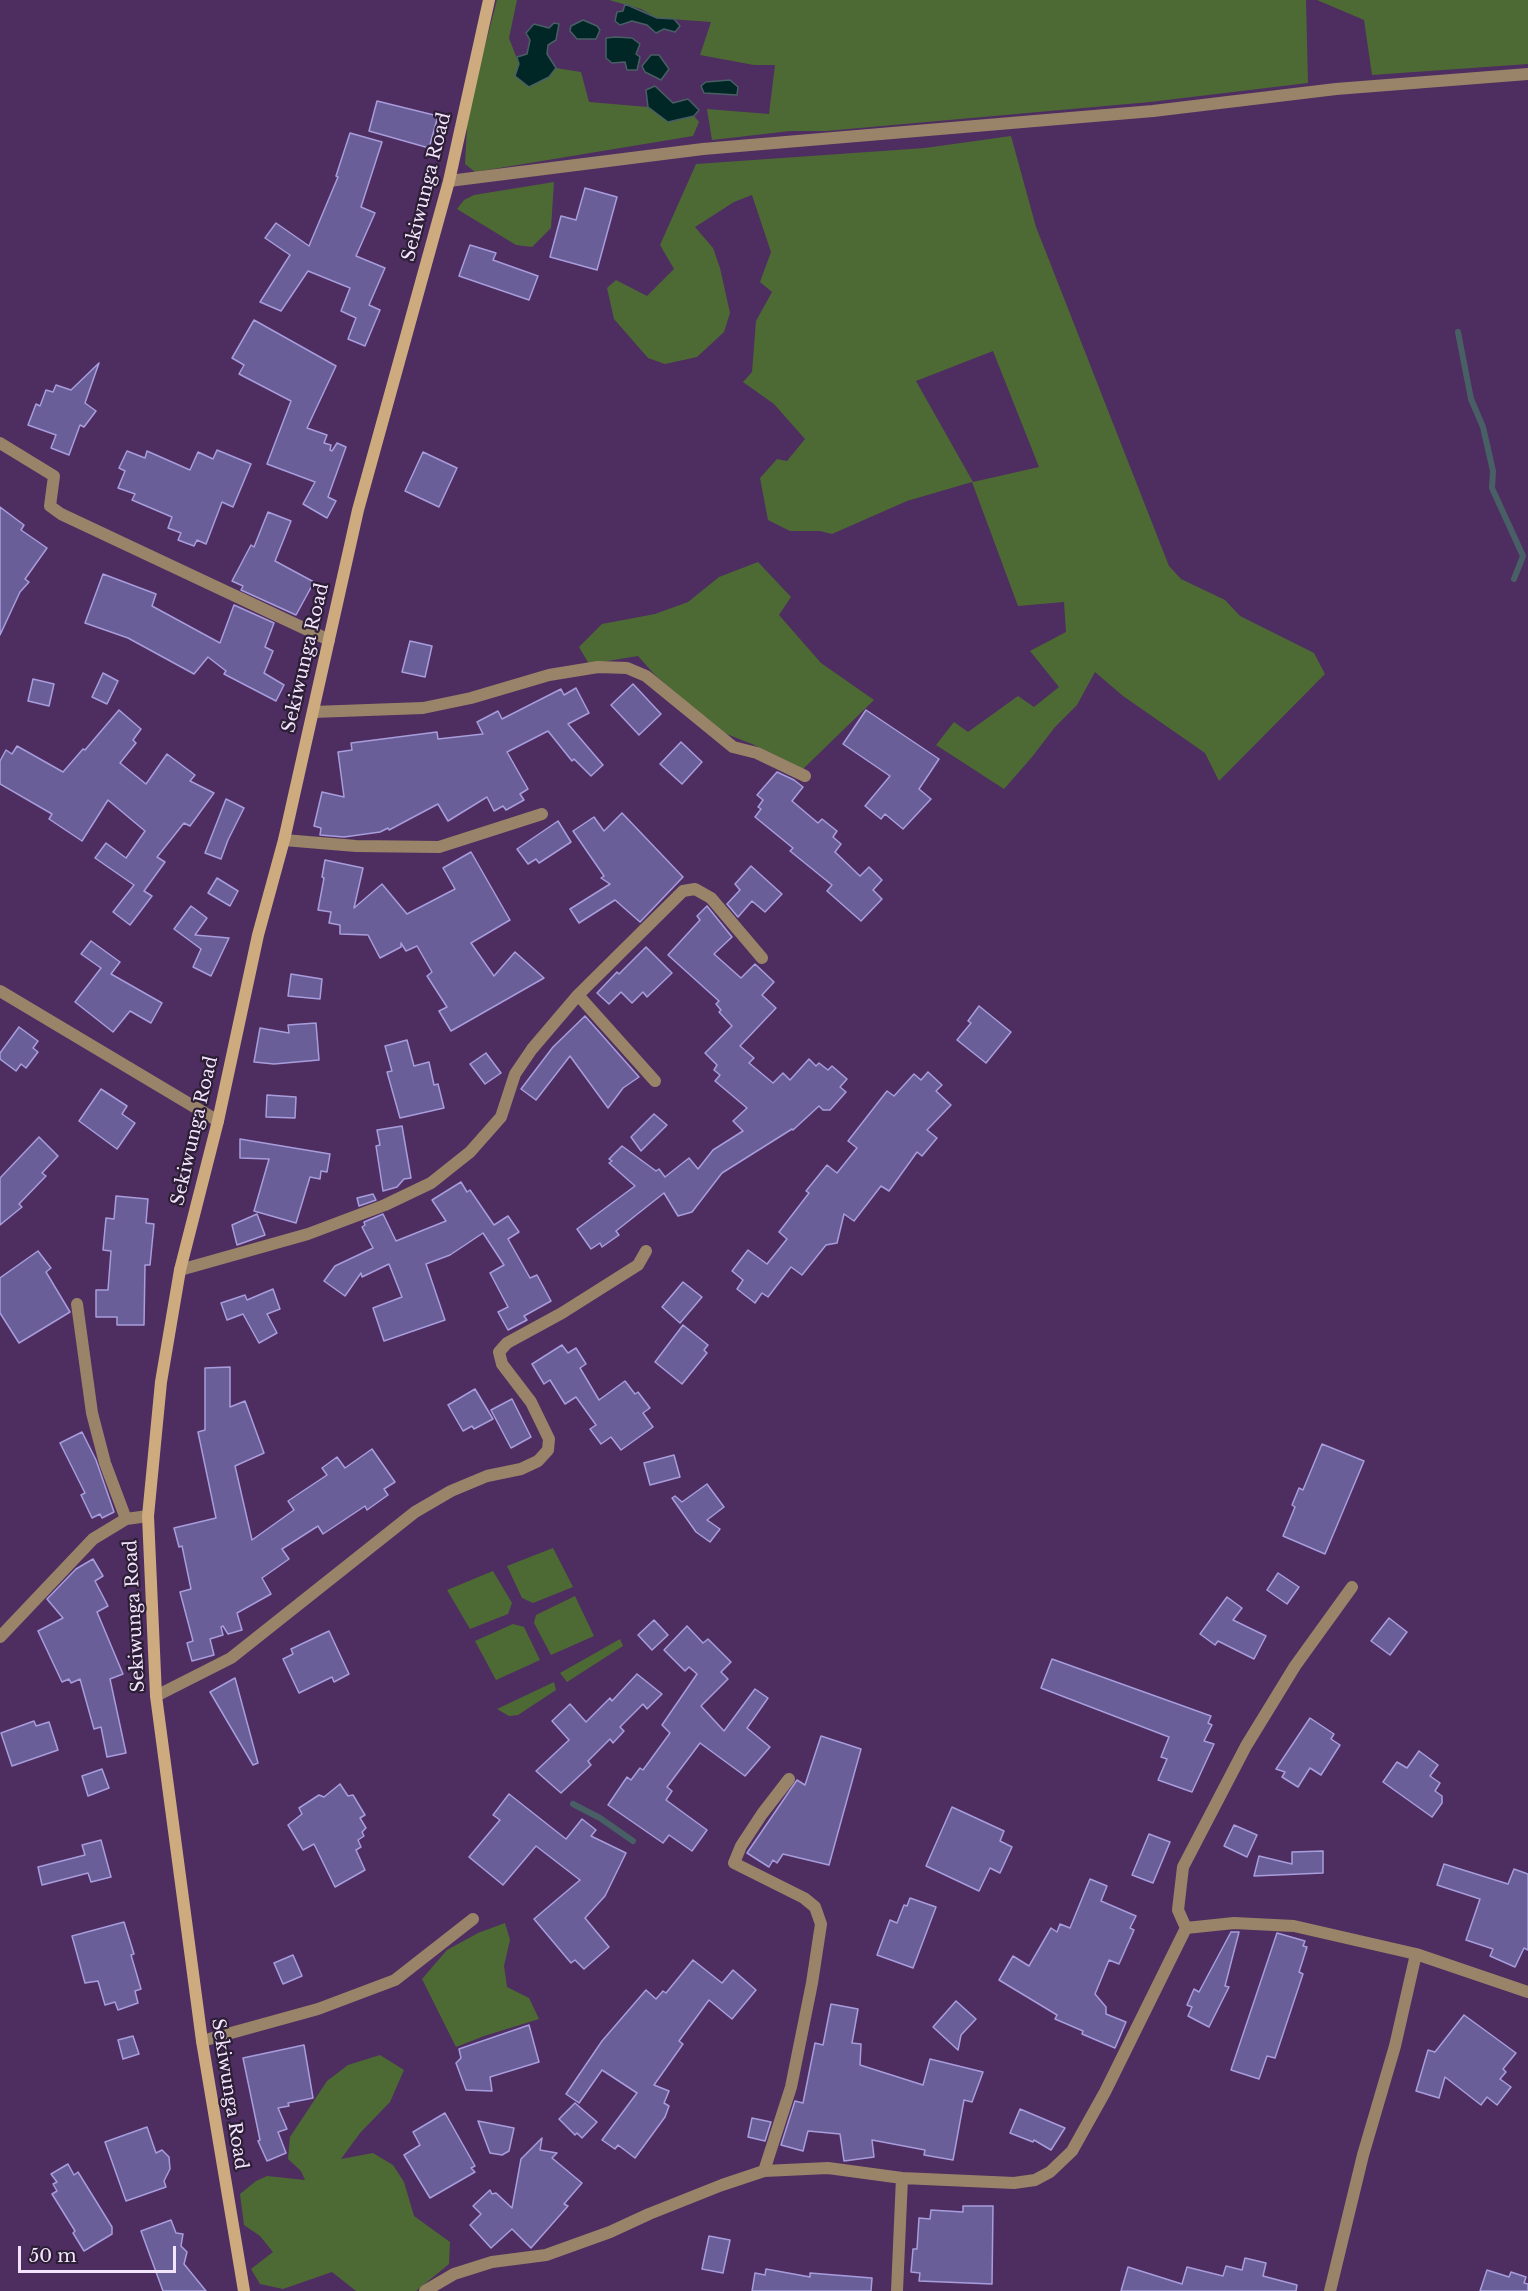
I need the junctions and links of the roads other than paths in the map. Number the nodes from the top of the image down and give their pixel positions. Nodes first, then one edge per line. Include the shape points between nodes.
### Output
1 (489, 0) edge
2 (1528, 74) edge
3 (449, 181) junction
4 (0, 443) edge
5 (329, 640) junction
6 (313, 712) junction
7 (805, 776) dead end
8 (542, 814) dead end
9 (284, 840) junction
10 (762, 957) dead end
11 (0, 991) edge
12 (578, 995) junction
13 (655, 1081) dead end
14 (218, 1121) junction
15 (646, 1251) dead end
16 (180, 1270) junction
17 (77, 1304) dead end
18 (148, 1516) junction
19 (126, 1520) junction
20 (1352, 1587) dead end
21 (0, 1636) edge
22 (156, 1696) junction
23 (789, 1779) dead end
24 (473, 1919) dead end
25 (1186, 1928) junction
26 (1416, 1954) junction
27 (1528, 1992) edge
28 (202, 2041) junction
29 (764, 2171) junction
30 (902, 2178) junction
31 (244, 2291) edge
32 (425, 2291) edge
33 (897, 2291) edge
34 (1330, 2291) edge

1 - 3 main road, Sekiwunga Road
2 - 3 street via 703,149
3 - 5 main road, Sekiwunga Road via 357,510
4 - 5 street via 54,476 50,506 61,514
5 - 6 main road, Sekiwunga Road
6 - 7 street via 423,708 549,675 598,667 627,668 646,676 733,747 757,753
6 - 9 main road, Sekiwunga Road
8 - 9 street via 439,847
9 - 14 main road, Sekiwunga Road via 251,965
10 - 12 street via 711,898 696,889 683,891
11 - 14 street
12 - 13 street
12 - 16 street via 515,1074 501,1117 470,1152 431,1183 308,1234
14 - 16 main road, Sekiwunga Road
15 - 22 street via 638,1264 507,1343 499,1352 502,1364 531,1402 549,1439 548,1450 538,1461 487,1476 415,1512 231,1658
16 - 18 main road, Sekiwunga Road via 161,1382
17 - 19 street via 92,1413
18 - 19 street
18 - 22 main road, Sekiwunga Road
19 - 21 street via 93,1539
20 - 25 street via 1295,1666 1246,1746 1183,1867 1178,1910
22 - 28 main road, Sekiwunga Road
23 - 29 street via 741,1846 734,1863 804,1898 815,1907 821,1924 791,2087
24 - 28 street via 395,1980 318,2009
25 - 26 street via 1234,1923 1294,1926
25 - 30 street via 1106,2092 1072,2151 1050,2172 1035,2180 1014,2183
26 - 27 street
26 - 34 street
28 - 31 main road, Sekiwunga Road
29 - 30 street via 828,2168
29 - 32 street via 546,2255 492,2262 454,2274
30 - 33 street

